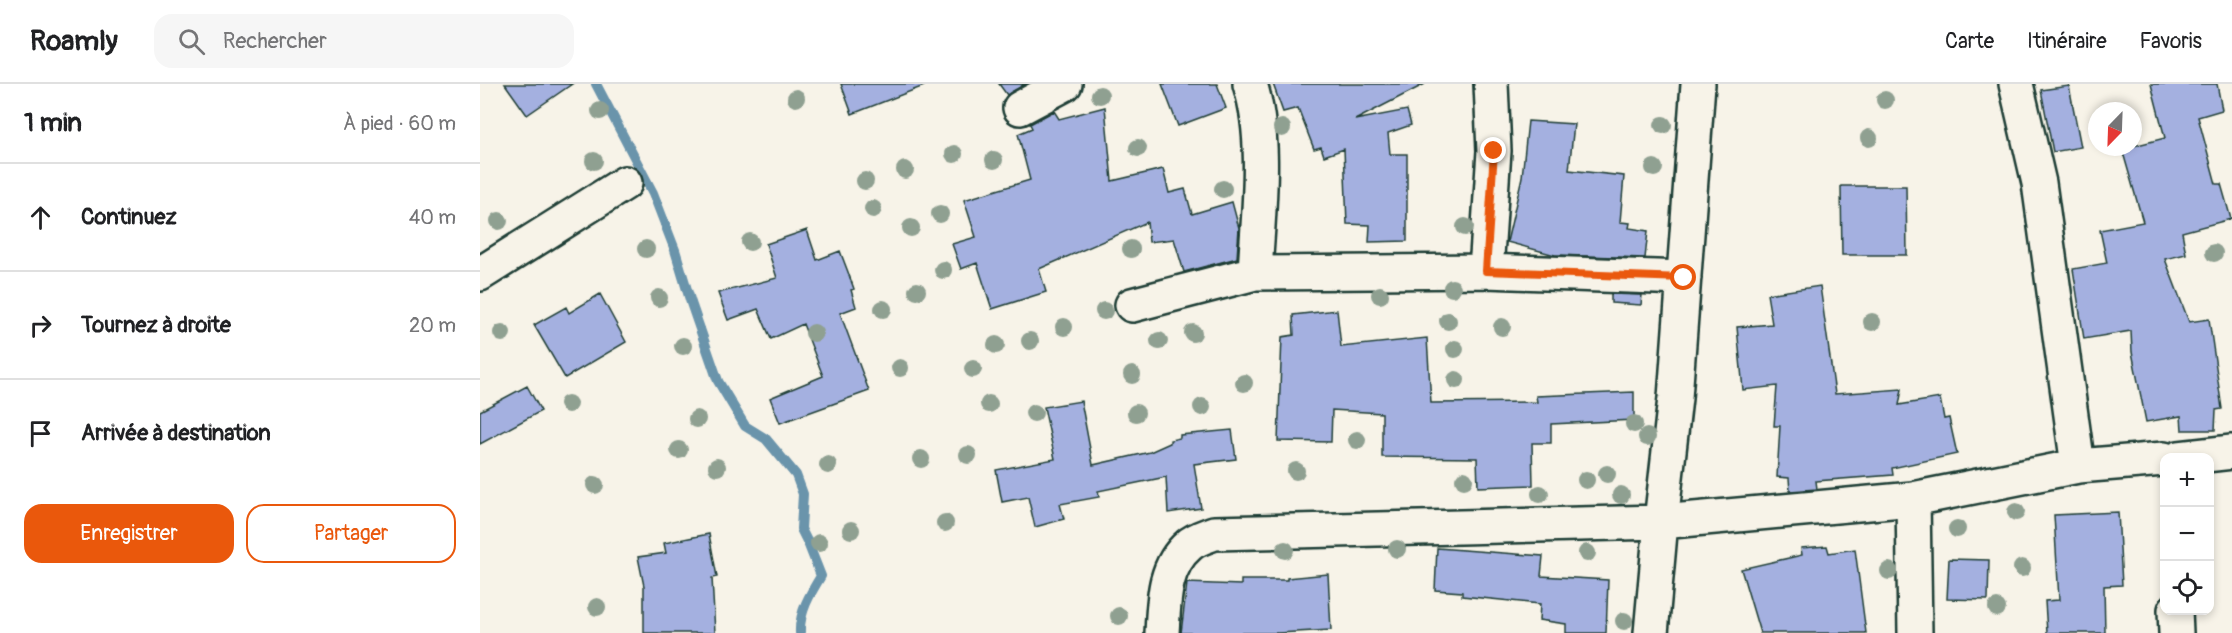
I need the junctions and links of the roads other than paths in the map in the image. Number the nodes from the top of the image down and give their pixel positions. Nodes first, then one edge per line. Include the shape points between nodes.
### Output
1 (1065, 84) edge
2 (1250, 84) edge
3 (1491, 84) edge
4 (1698, 84) edge
5 (2016, 84) edge
6 (1020, 108) dead end
7 (625, 183) dead end
8 (1486, 271) junction
9 (1255, 273) junction
10 (480, 274) edge
11 (1684, 278) junction
12 (1132, 305) dead end
13 (2232, 452) edge
14 (2214, 454) edge
15 (2160, 459) edge
16 (2078, 466) junction
17 (1913, 499) junction
18 (1660, 522) junction
19 (2175, 615) edge
20 (1162, 633) edge
21 (1651, 633) edge
22 (1915, 633) edge
23 (2176, 633) edge

1 - 6 street
2 - 9 street via 1260,135
3 - 8 street via 1494,151
4 - 11 street
5 - 16 street via 2039,183
7 - 10 street
8 - 9 street
8 - 11 street
9 - 12 street
11 - 18 street via 1676,398
13 - 14 street
15 - 16 street
16 - 17 street
17 - 18 street
17 - 22 street
18 - 20 street via 1215,533 1189,544 1171,568
18 - 21 street
19 - 23 street

